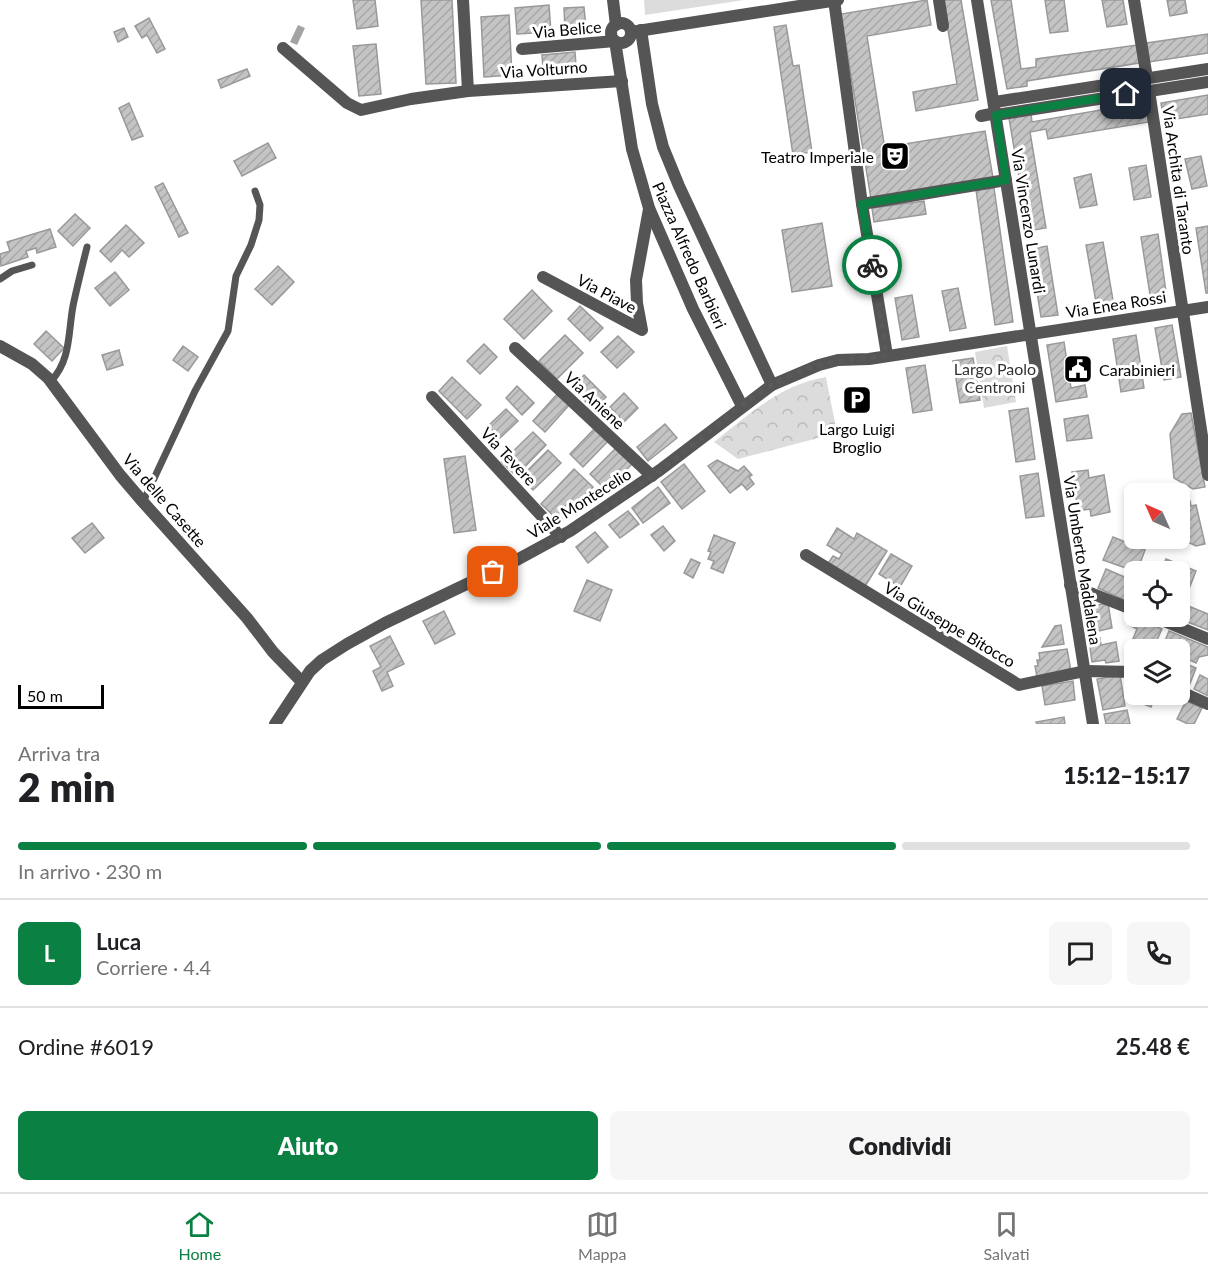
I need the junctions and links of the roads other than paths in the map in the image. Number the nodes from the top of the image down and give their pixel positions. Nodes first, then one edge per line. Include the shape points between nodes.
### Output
1 (463, 0) edge
2 (613, 0) edge
3 (836, 0) edge
4 (939, 0) edge
5 (977, 0) edge
6 (1134, 0) edge
7 (616, 25) junction
8 (943, 26) dead end
9 (636, 31) junction
10 (615, 41) junction
11 (283, 48) dead end
12 (522, 49) dead end
13 (1208, 69) edge
14 (1148, 78) junction
15 (622, 81) junction
16 (1208, 82) edge
17 (468, 91) junction
18 (1149, 91) junction
19 (996, 110) junction
20 (981, 116) dead end
21 (1006, 180) junction
22 (255, 191) dead end
23 (862, 204) junction
24 (649, 208) junction
25 (87, 247) dead end
26 (32, 265) dead end
27 (543, 278) dead end
28 (0, 279) edge
29 (1208, 307) edge
30 (1182, 310) junction
31 (1029, 333) junction
32 (0, 346) edge
33 (515, 348) dead end
34 (887, 355) junction
35 (51, 381) junction
36 (772, 385) junction
37 (432, 397) dead end
38 (742, 406) junction
39 (1208, 475) edge
40 (652, 476) junction
41 (143, 502) junction
42 (561, 537) junction
43 (806, 555) dead end
44 (1070, 585) junction
45 (1124, 606) edge
46 (1179, 627) edge
47 (1208, 639) edge
48 (1085, 671) junction
49 (1124, 672) edge
50 (302, 682) junction
51 (1190, 697) edge
52 (1208, 704) edge
53 (275, 724) edge
54 (1093, 724) edge

1 - 17 street
2 - 7 street
3 - 9 street
3 - 23 street
4 - 8 street
5 - 19 street, Via Vincenzo Lunardi
6 - 14 street
7 - 9 street via 626,24
7 - 10 street via 612,31
9 - 10 street via 626,41
9 - 36 street, Piazza Alfredo Barbieri via 663,147
10 - 12 street, Via Belice
10 - 15 street, Piazza Alfredo Barbieri
11 - 17 street, Via Volturno via 357,109
13 - 14 street
14 - 19 street
15 - 17 street, Via Volturno
15 - 24 street, Piazza Alfredo Barbieri via 632,149
16 - 18 street
18 - 19 street
18 - 30 street, Via Archita di Taranto
19 - 20 street
19 - 21 street, Via Vincenzo Lunardi
21 - 23 street
21 - 31 street, Via Vincenzo Lunardi
22 - 41 lane via 260,205 259,220 236,276 228,331
23 - 34 street
24 - 27 street, Via Piave via 636,280 642,330
24 - 38 street, Piazza Alfredo Barbieri via 693,309
25 - 35 lane via 66,357
26 - 28 lane
29 - 30 street, Via Enea Rossi
30 - 31 street, Via Enea Rossi
30 - 39 street, Via Archita di Taranto
31 - 34 street, Via Enea Rossi
31 - 44 street, Via Umberto Maddalena
32 - 35 street, Via delle Casette via 32,364
33 - 40 street, Via Aniene
34 - 36 street, Viale Montecelio via 838,360
35 - 41 street, Via delle Casette
36 - 38 street, Viale Montecelio
37 - 42 street, Via Tevere
38 - 40 street, Viale Montecelio
40 - 42 street, Viale Montecelio
41 - 50 street, Via delle Casette
42 - 50 street, Viale Montecelio via 359,637 319,663
43 - 48 street, Via Giuseppe Bitocco via 1019,685
44 - 45 street
44 - 48 street, Via Umberto Maddalena
46 - 47 street
48 - 49 street, Via Giuseppe Bitocco
48 - 54 street, Via Umberto Maddalena
50 - 53 street, Viale Montecelio
51 - 52 street

